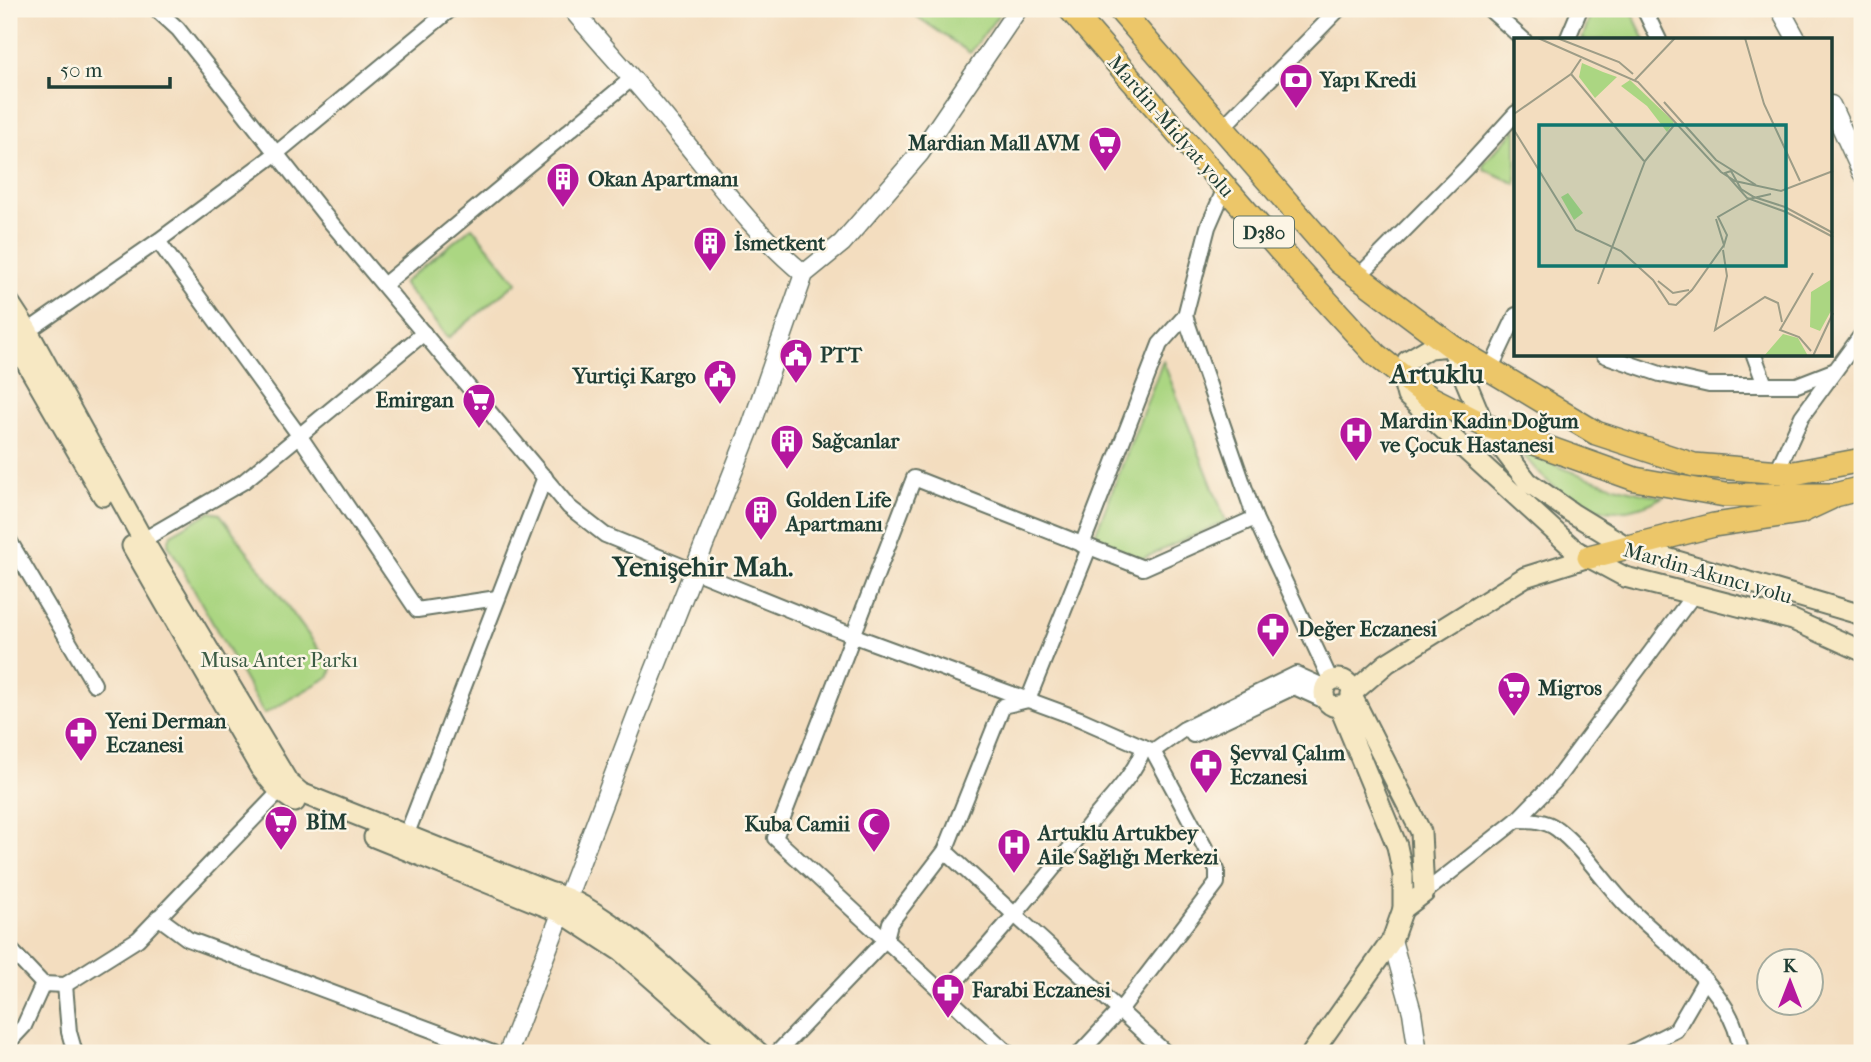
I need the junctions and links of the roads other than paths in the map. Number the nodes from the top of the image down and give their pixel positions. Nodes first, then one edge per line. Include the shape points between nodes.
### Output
1 (156, 9) edge
2 (451, 9) edge
3 (572, 9) edge
4 (1018, 9) edge
5 (1070, 9) edge
6 (1119, 9) edge
7 (1489, 9) edge
8 (1580, 9) edge
9 (1644, 9) edge
10 (1780, 9) edge
11 (1330, 12) edge
12 (1522, 38) edge
13 (1568, 38) edge
14 (1658, 38) edge
15 (1796, 38) edge
16 (630, 80) junction
17 (1832, 107) edge
18 (1514, 115) edge
19 (1222, 128) junction
20 (278, 152) junction
21 (1862, 173) edge
22 (1226, 188) junction
23 (158, 241) junction
24 (804, 274) junction
25 (1358, 277) junction
26 (385, 284) junction
27 (9, 302) edge
28 (1185, 316) junction
29 (1514, 319) edge
30 (14, 333) edge
31 (424, 333) junction
32 (1862, 334) edge
33 (1451, 346) junction
34 (1610, 357) edge
35 (1755, 357) edge
36 (1490, 370) junction
37 (1833, 371) junction
38 (1765, 385) junction
39 (1405, 386) junction
40 (1484, 425) junction
41 (301, 438) junction
42 (1862, 460) edge
43 (1776, 473) junction
44 (545, 477) junction
45 (1862, 488) edge
46 (1835, 495) junction
47 (1255, 518) junction
48 (9, 540) edge
49 (143, 540) junction
50 (1086, 546) junction
51 (1626, 546) junction
52 (1589, 557) junction
53 (694, 570) junction
54 (1694, 594) junction
55 (497, 598) junction
56 (1862, 615) edge
57 (852, 635) junction
58 (1862, 651) edge
59 (94, 684) dead end
60 (1335, 694) junction
61 (1028, 700) junction
62 (1149, 749) junction
63 (284, 787) junction
64 (1517, 820) junction
65 (406, 836) junction
66 (945, 850) junction
67 (1424, 892) junction
68 (565, 905) junction
69 (1403, 909) junction
70 (1017, 915) junction
71 (158, 917) junction
72 (886, 939) junction
73 (1392, 940) junction
74 (9, 948) edge
75 (1704, 982) junction
76 (43, 984) junction
77 (65, 985) junction
78 (944, 994) junction
79 (1120, 1010) junction
80 (11, 1038) edge
81 (75, 1053) edge
82 (493, 1053) edge
83 (508, 1053) edge
84 (737, 1053) edge
85 (759, 1053) edge
86 (777, 1053) edge
87 (1008, 1053) edge
88 (1080, 1053) edge
89 (1166, 1053) edge
90 (1312, 1053) edge
91 (1418, 1053) edge
92 (1630, 1053) edge
93 (1741, 1053) edge

1 - 20 street via 178,29
2 - 20 street
3 - 16 street
4 - 24 street via 920,153 842,243
5 - 22 highway, Mardin-Midyat yolu / D380
6 - 19 highway, Mardin-Midyat yolu / D380
7 - 12 street
8 - 13 street
9 - 14 street
10 - 15 street
11 - 19 street
16 - 24 street via 759,232
16 - 26 street
17 - 21 street
18 - 25 street
19 - 25 highway, Mardin-Midyat yolu / D380
20 - 23 street
20 - 26 street
22 - 28 street via 1208,227
22 - 39 highway, Mardin-Midyat yolu / D380
23 - 30 street
23 - 41 street
24 - 53 street via 752,424
25 - 33 highway, Mardin-Midyat yolu / D380
26 - 31 street
27 - 30 main road
28 - 47 street
28 - 50 street via 1160,344
29 - 36 street
30 - 49 main road
30 - 63 main road via 240,737
31 - 41 street
31 - 44 street
32 - 37 street
33 - 36 highway, Mardin-Midyat yolu / D380
33 - 39 main road via 1417,353 1407,361
33 - 40 main road, Mardin-Akıncı yolu
34 - 38 street via 1709,385
35 - 38 street
36 - 43 highway, Mardin-Midyat yolu / D380 via 1596,433 1694,465
37 - 38 street via 1797,385
37 - 43 street via 1802,416
39 - 40 highway, Mardin-Midyat yolu / D380
39 - 52 main road, Mardin-Akıncı yolu via 1575,550
40 - 46 highway, Mardin-Midyat yolu / D380 via 1635,479 1725,495
40 - 51 main road, Mardin-Akıncı yolu via 1528,482
41 - 49 street via 243,482
41 - 55 street via 417,610
42 - 43 highway, Mardin-Midyat yolu / D380
44 - 53 street via 569,507 605,535
44 - 55 street
45 - 46 highway, Mardin-Midyat yolu / D380
46 - 51 highway via 1800,512 1714,525
47 - 50 street via 1143,568
47 - 60 street
48 - 59 street
49 - 63 main road
50 - 57 street via 914,478
50 - 61 street
51 - 52 highway
51 - 56 main road, Mardin-Akıncı yolu
52 - 54 main road, Mardin-Akıncı yolu via 1625,577
52 - 60 main road via 1525,577
53 - 57 street
53 - 68 street
54 - 58 main road, Mardin-Akıncı yolu via 1793,620
54 - 64 street via 1555,780
55 - 65 street
57 - 61 street
57 - 72 street via 775,838
60 - 62 street via 1296,674
60 - 67 main road via 1421,832
60 - 69 main road via 1396,846 1403,875
61 - 62 street
61 - 66 street via 1003,706
62 - 70 street
62 - 79 street via 1217,870 1217,883
63 - 65 main road
63 - 68 main road via 313,811
63 - 71 street
64 - 67 street
64 - 75 street via 1538,820 1557,829
65 - 68 main road via 549,892
66 - 70 street
66 - 72 street via 890,923
67 - 69 main road
68 - 83 street
68 - 84 main road
68 - 85 main road via 645,951
69 - 73 main road
70 - 78 street
70 - 79 street
71 - 77 street via 138,939
71 - 82 street via 188,939
72 - 78 street
72 - 86 street
73 - 90 main road
73 - 91 street
74 - 76 street
75 - 92 street via 1676,1030
75 - 93 street via 1727,1009 1739,1033
76 - 77 street
76 - 80 street via 24,1026
77 - 81 street
78 - 87 street
79 - 88 street
79 - 89 street

